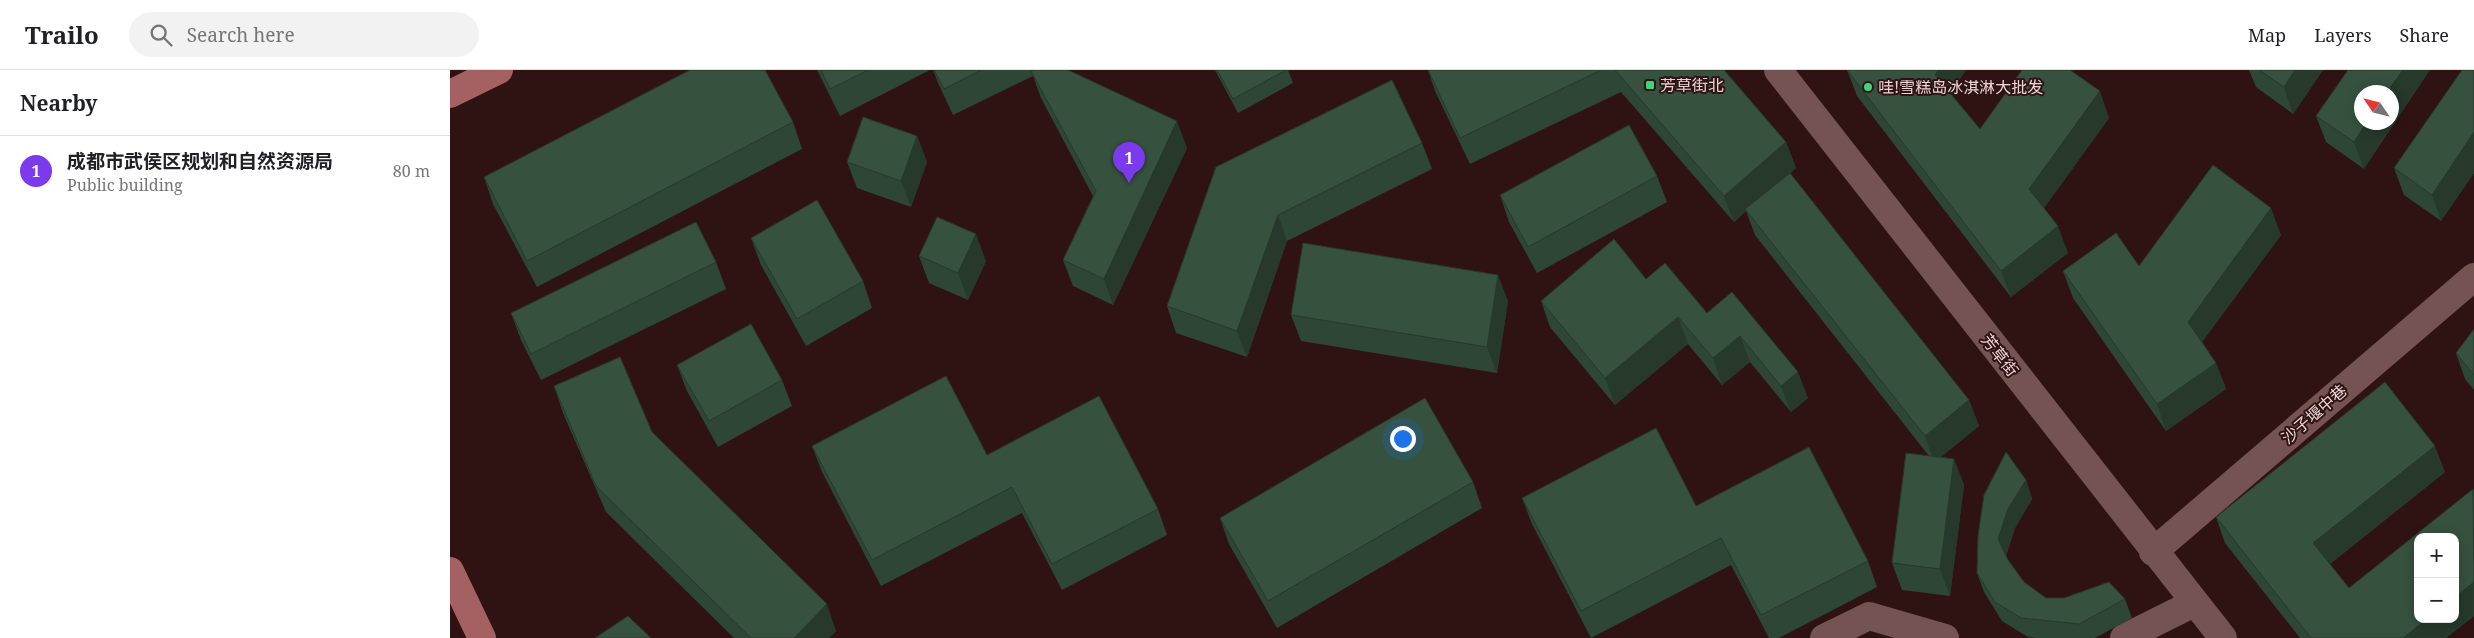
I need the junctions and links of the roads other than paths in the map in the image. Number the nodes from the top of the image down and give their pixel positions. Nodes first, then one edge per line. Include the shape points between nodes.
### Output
1 (499, 70) edge
2 (1778, 70) edge
3 (450, 94) edge
4 (2474, 277) edge
5 (2153, 552) junction
6 (450, 571) edge
7 (2194, 603) junction
8 (482, 638) edge
9 (1824, 638) edge
10 (1945, 638) edge
11 (2124, 638) edge
12 (2223, 638) edge

1 - 3 main road
2 - 5 street, 芳草街
4 - 5 street, 沙子堰中巷
5 - 7 street, 芳草街
6 - 8 main road
7 - 11 street
7 - 12 street, 芳草街
9 - 10 street via 1869,616

